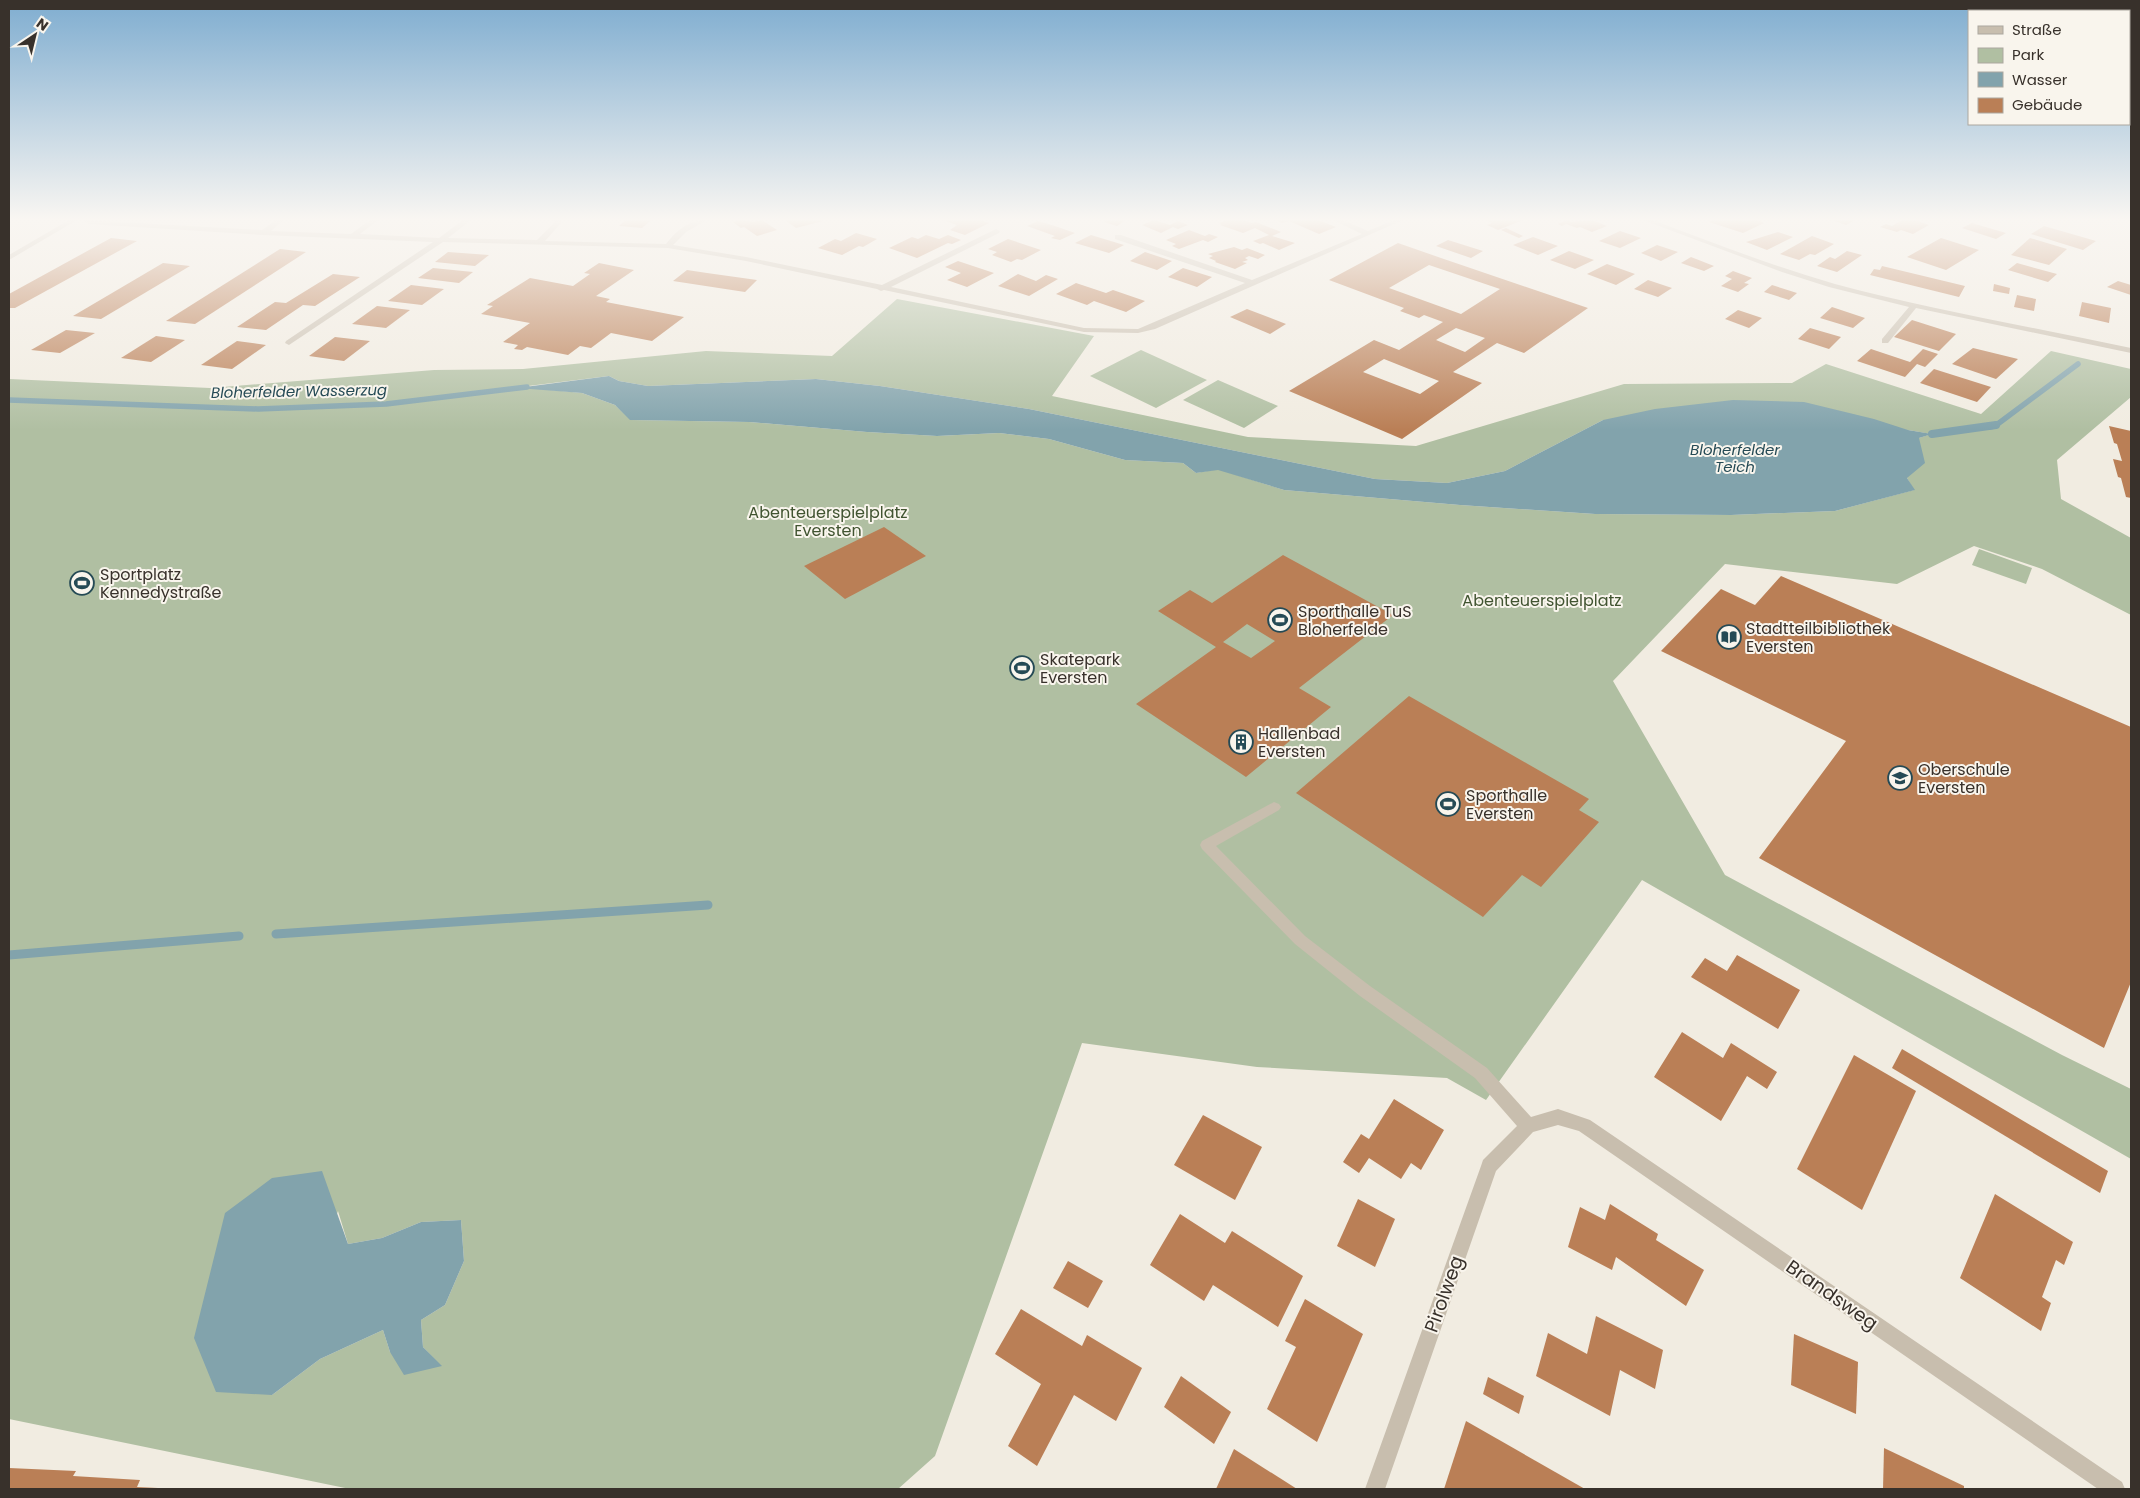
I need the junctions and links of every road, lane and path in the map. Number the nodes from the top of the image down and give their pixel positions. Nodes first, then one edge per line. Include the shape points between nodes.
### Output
1 (368, 290) edge
2 (885, 290) edge
3 (1234, 290) edge
4 (1852, 290) edge
5 (1914, 305) junction
6 (1885, 341) dead end
7 (290, 343) dead end
8 (2131, 351) edge
9 (1274, 807) dead end
10 (1535, 1123) junction
11 (1375, 1489) edge
12 (2115, 1489) edge

1 - 7 street
2 - 3 street via 1084,330 1138,331
4 - 5 street
5 - 6 street
5 - 8 street
9 - 10 street via 1207,846 1300,940 1480,1073
10 - 11 street, Pirolweg via 1489,1166
10 - 12 street, Brandsweg via 1558,1117 1584,1125

